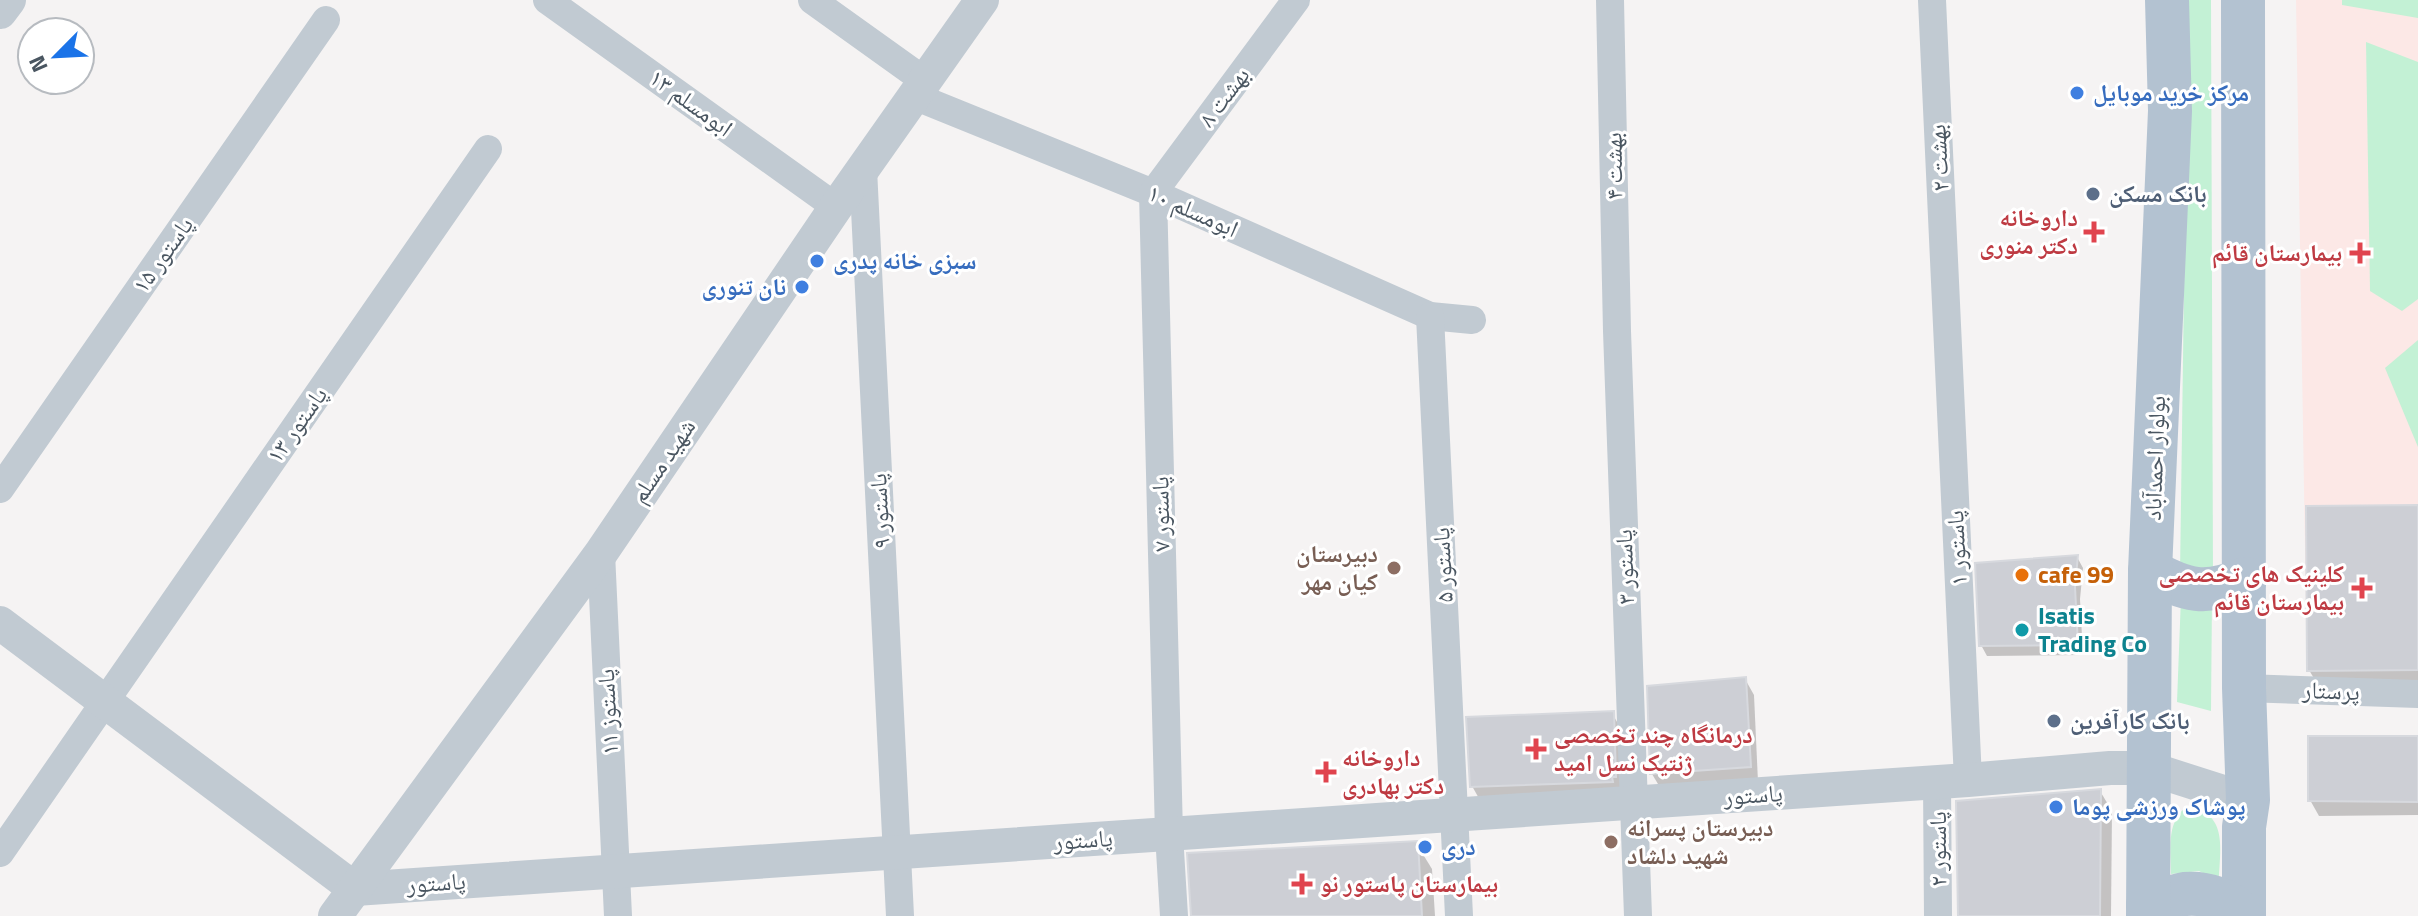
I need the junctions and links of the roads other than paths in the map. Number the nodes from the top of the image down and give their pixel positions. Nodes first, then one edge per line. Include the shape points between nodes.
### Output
1 (9, 0) edge
2 (547, 0) edge
3 (812, 0) edge
4 (982, 0) edge
5 (1296, 0) edge
6 (1610, 0) edge
7 (1932, 0) edge
8 (2167, 0) edge
9 (2243, 0) edge
10 (0, 12) edge
11 (326, 20) dead end
12 (920, 88) junction
13 (488, 149) dead end
14 (863, 169) junction
15 (1153, 193) junction
16 (836, 207) junction
17 (1430, 316) junction
18 (1946, 316) joint
19 (1472, 320) dead end
20 (1617, 331) joint
21 (0, 489) edge
22 (601, 553) junction
23 (2150, 571) junction
24 (2245, 579) junction
25 (0, 623) edge
26 (2244, 688) junction
27 (2418, 694) edge
28 (107, 701) junction
29 (2148, 768) junction
30 (1953, 781) junction
31 (2248, 800) junction
32 (1633, 803) junction
33 (1456, 815) junction
34 (1169, 834) junction
35 (896, 852) junction
36 (0, 853) edge
37 (615, 871) junction
38 (355, 902) edge
39 (2148, 911) edge
40 (335, 916) edge
41 (618, 916) edge
42 (900, 916) edge
43 (1174, 916) edge
44 (1459, 916) edge
45 (1638, 916) edge
46 (1938, 916) edge
47 (2243, 916) edge

1 - 10 street
2 - 16 street, ابومسلم ۱۳
3 - 12 street, ابومسلم ۱۰
4 - 12 street, شهید مسلم
5 - 15 street, بهشت ۸
6 - 20 street, بهشت ۴
7 - 18 street, بهشت ۲
8 - 23 main road, بولوار احمدآباد via 2170,111
9 - 24 main road
11 - 21 street, پاستور ۱۵
12 - 14 street, شهید مسلم
12 - 15 street, ابومسلم ۱۰
13 - 28 street, پاستور ۱۳
14 - 16 street, شهید مسلم
14 - 35 street, پاستور ۹
15 - 17 street, ابومسلم ۱۰
15 - 34 street, پاستور ۷
16 - 22 street, شهید مسلم
17 - 19 street, ابومسلم ۱۰
17 - 33 street, پاستور ۵
18 - 30 street, پاستور ۱
20 - 32 street, پاستور ۳
22 - 37 street, پاستوز ۱۱
22 - 38 street, شهید مسلم
23 - 24 main road via 2196,591
23 - 29 main road, بولوار احمدآباد
24 - 26 main road
25 - 28 street
26 - 27 street, پرستار
26 - 31 main road
28 - 36 street, پاستور ۱۳
28 - 38 street
29 - 30 street, پاستور
29 - 31 street, پاستور
29 - 39 main road, بولوار احمدآباد
30 - 32 street, پاستور
30 - 46 street, پاستور ۲
31 - 47 main road
32 - 33 street, پاستور
32 - 45 street, پاستور ۳
33 - 34 street, پاستور
33 - 44 street, پاستور ۵
34 - 35 street, پاستور
34 - 43 street, پاستور ۷
35 - 37 street, پاستور
35 - 42 street, پاستور ۹
37 - 38 street, پاستور
37 - 41 street, پاستوز ۱۱
38 - 40 street, شهید مسلم
39 - 47 main road via 2185,894 2208,895 2236,907

